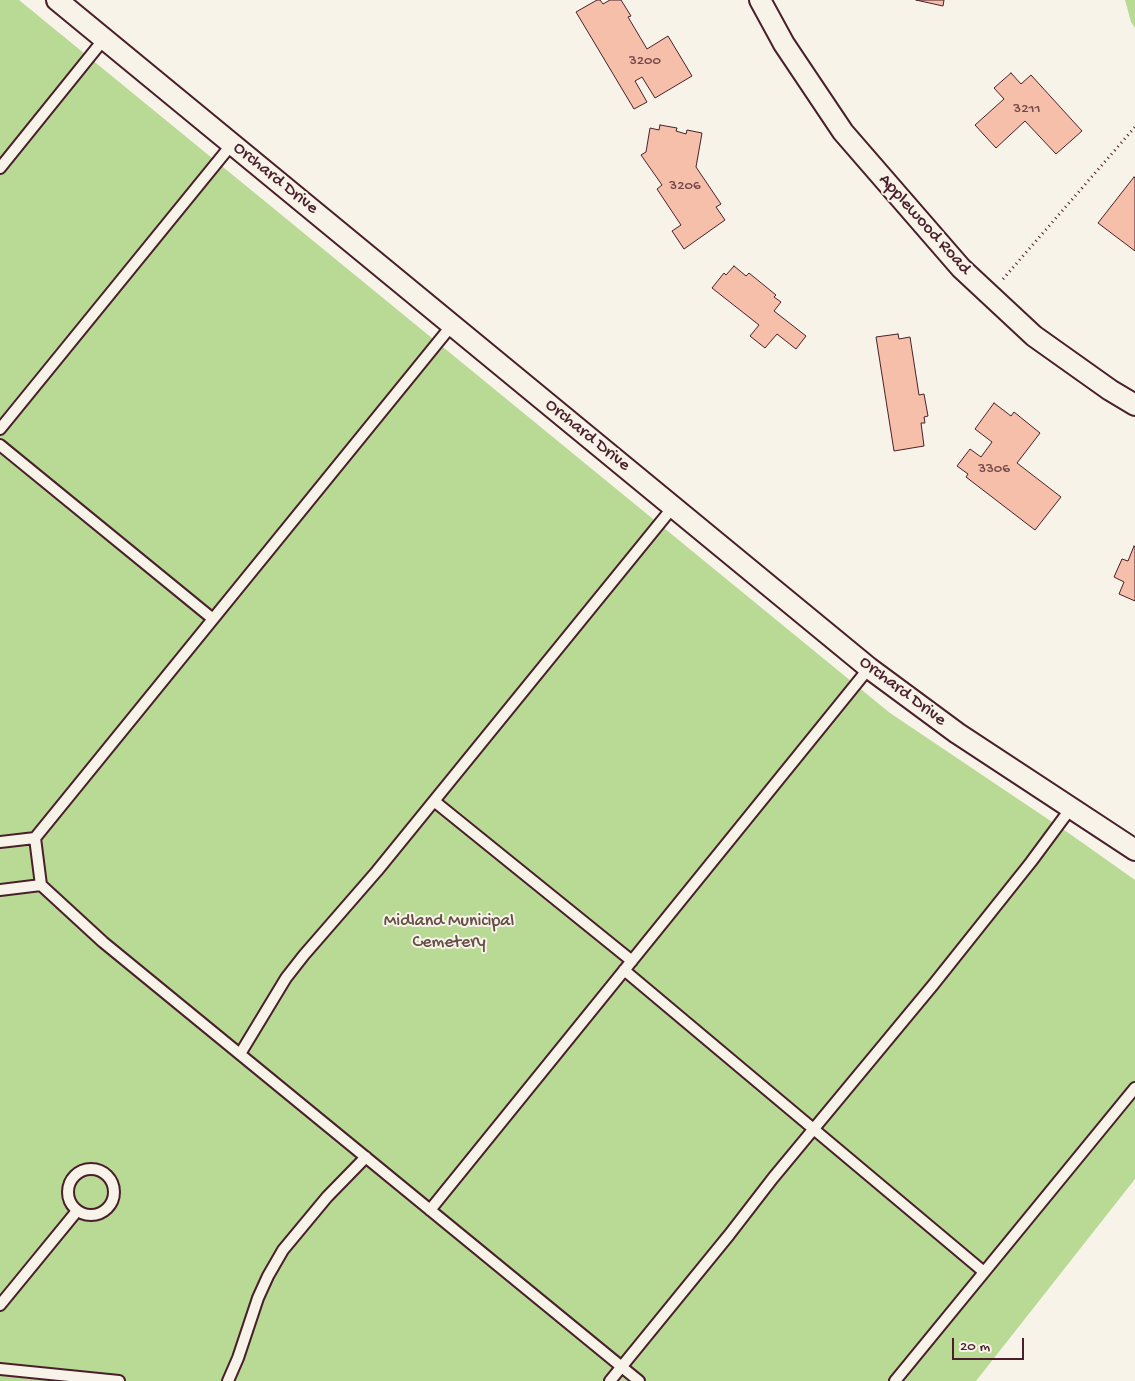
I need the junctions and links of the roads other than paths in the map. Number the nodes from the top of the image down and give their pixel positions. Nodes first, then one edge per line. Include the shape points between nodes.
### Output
1 (57, 0) edge
2 (760, 0) edge
3 (104, 39) junction
4 (232, 144) junction
5 (0, 168) edge
6 (452, 325) junction
7 (1135, 405) edge
8 (0, 428) edge
9 (0, 445) edge
10 (673, 507) junction
11 (213, 619) junction
12 (869, 668) junction
13 (434, 801) junction
14 (1072, 808) junction
15 (35, 838) junction
16 (0, 842) edge
17 (1135, 850) edge
18 (41, 885) junction
19 (0, 890) edge
20 (632, 961) junction
21 (624, 970) junction
22 (240, 1054) junction
23 (1135, 1088) edge
24 (814, 1129) junction
25 (366, 1157) junction
26 (430, 1210) junction
27 (77, 1211) junction
28 (984, 1272) junction
29 (0, 1306) edge
30 (622, 1366) junction
31 (0, 1369) edge
32 (119, 1381) edge
33 (228, 1381) edge
34 (610, 1381) edge
35 (639, 1381) edge
36 (895, 1381) edge

1 - 3 street, Orchard Drive
2 - 7 street, Applewood Road via 784,44 842,132 960,268 1034,336
3 - 4 street, Orchard Drive
3 - 5 lane
4 - 6 street, Orchard Drive
4 - 8 lane
6 - 10 street, Orchard Drive
6 - 11 lane
9 - 11 lane
10 - 12 street, Orchard Drive
10 - 13 lane
11 - 15 lane
12 - 14 street, Orchard Drive via 957,733
12 - 20 lane
13 - 20 lane
13 - 22 lane via 286,978
14 - 17 street, Orchard Drive
14 - 24 lane via 933,985
15 - 16 lane
15 - 18 lane
18 - 19 lane
18 - 22 lane via 103,942
20 - 21 lane
21 - 24 lane
21 - 26 lane
22 - 25 lane
23 - 28 lane
24 - 28 lane
24 - 30 lane
25 - 26 lane
25 - 33 lane via 327,1197 284,1250 258,1298
26 - 30 lane
27 - 27 lane via 92,1216 100,1214 111,1204 114,1185 102,1171 92,1168 74,1176 68,1194 70,1204
27 - 29 lane
28 - 36 lane
30 - 34 lane
30 - 35 lane
31 - 32 lane

